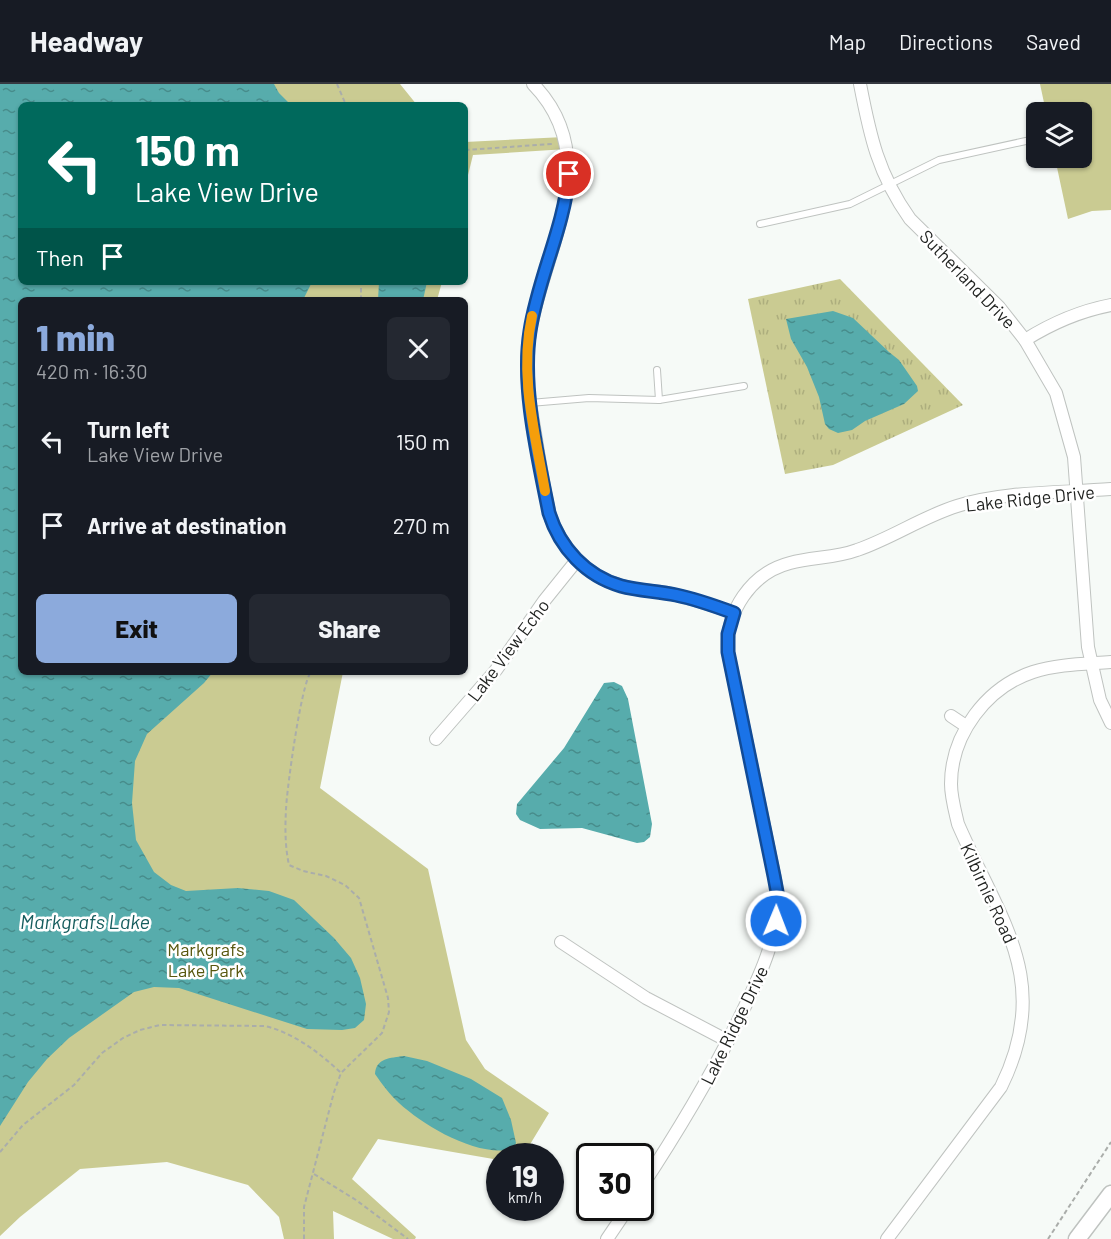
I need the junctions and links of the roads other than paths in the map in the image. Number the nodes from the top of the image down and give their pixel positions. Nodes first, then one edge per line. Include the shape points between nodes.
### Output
1 (534, 84) edge
2 (860, 84) edge
3 (1026, 141) edge
4 (889, 184) junction
5 (760, 224) dead end
6 (1111, 305) edge
7 (1025, 340) junction
8 (657, 369) dead end
9 (744, 386) dead end
10 (659, 400) junction
11 (530, 403) junction
12 (1111, 489) edge
13 (1077, 492) junction
14 (577, 560) junction
15 (734, 613) junction
16 (1111, 662) edge
17 (1090, 663) junction
18 (951, 716) dead end
19 (1111, 723) edge
20 (966, 726) junction
21 (436, 739) dead end
22 (561, 942) dead end
23 (728, 1041) junction
24 (654, 1166) edge
25 (1111, 1194) edge
26 (619, 1221) edge
27 (607, 1239) edge
28 (887, 1239) edge
29 (1077, 1239) edge

1 - 11 street via 555,113 569,166 567,192 530,331 526,369
2 - 4 street, Sutherland Drive via 871,141
3 - 4 lane via 939,160
4 - 5 lane via 838,208
4 - 7 street, Sutherland Drive via 910,219 999,307
6 - 7 street via 1074,315
7 - 13 street, Sutherland Drive via 1056,393 1074,457
8 - 10 lane
9 - 10 lane
10 - 11 lane via 575,398
11 - 14 street via 549,513
12 - 13 street, Lake Ridge Drive
13 - 15 street, Lake Ridge Drive via 960,505 855,551 786,564 757,580
13 - 17 street, Sutherland Drive
14 - 15 street via 599,577 621,586 680,596
14 - 21 street, Lake View Echo via 496,670
15 - 23 street, Lake Ridge Drive via 728,652 774,876 777,908 768,956
16 - 17 street, Kilbirnie Road
17 - 19 street, Sutherland Drive
17 - 20 street, Kilbirnie Road via 1047,668 1013,681 981,707
18 - 20 street
20 - 28 street, Kilbirnie Road via 955,757 953,804 962,835 1014,942 1023,993 1022,1022 1001,1087
22 - 23 street via 646,998
23 - 24 street, Lake Ridge Drive
25 - 29 street
26 - 27 street

